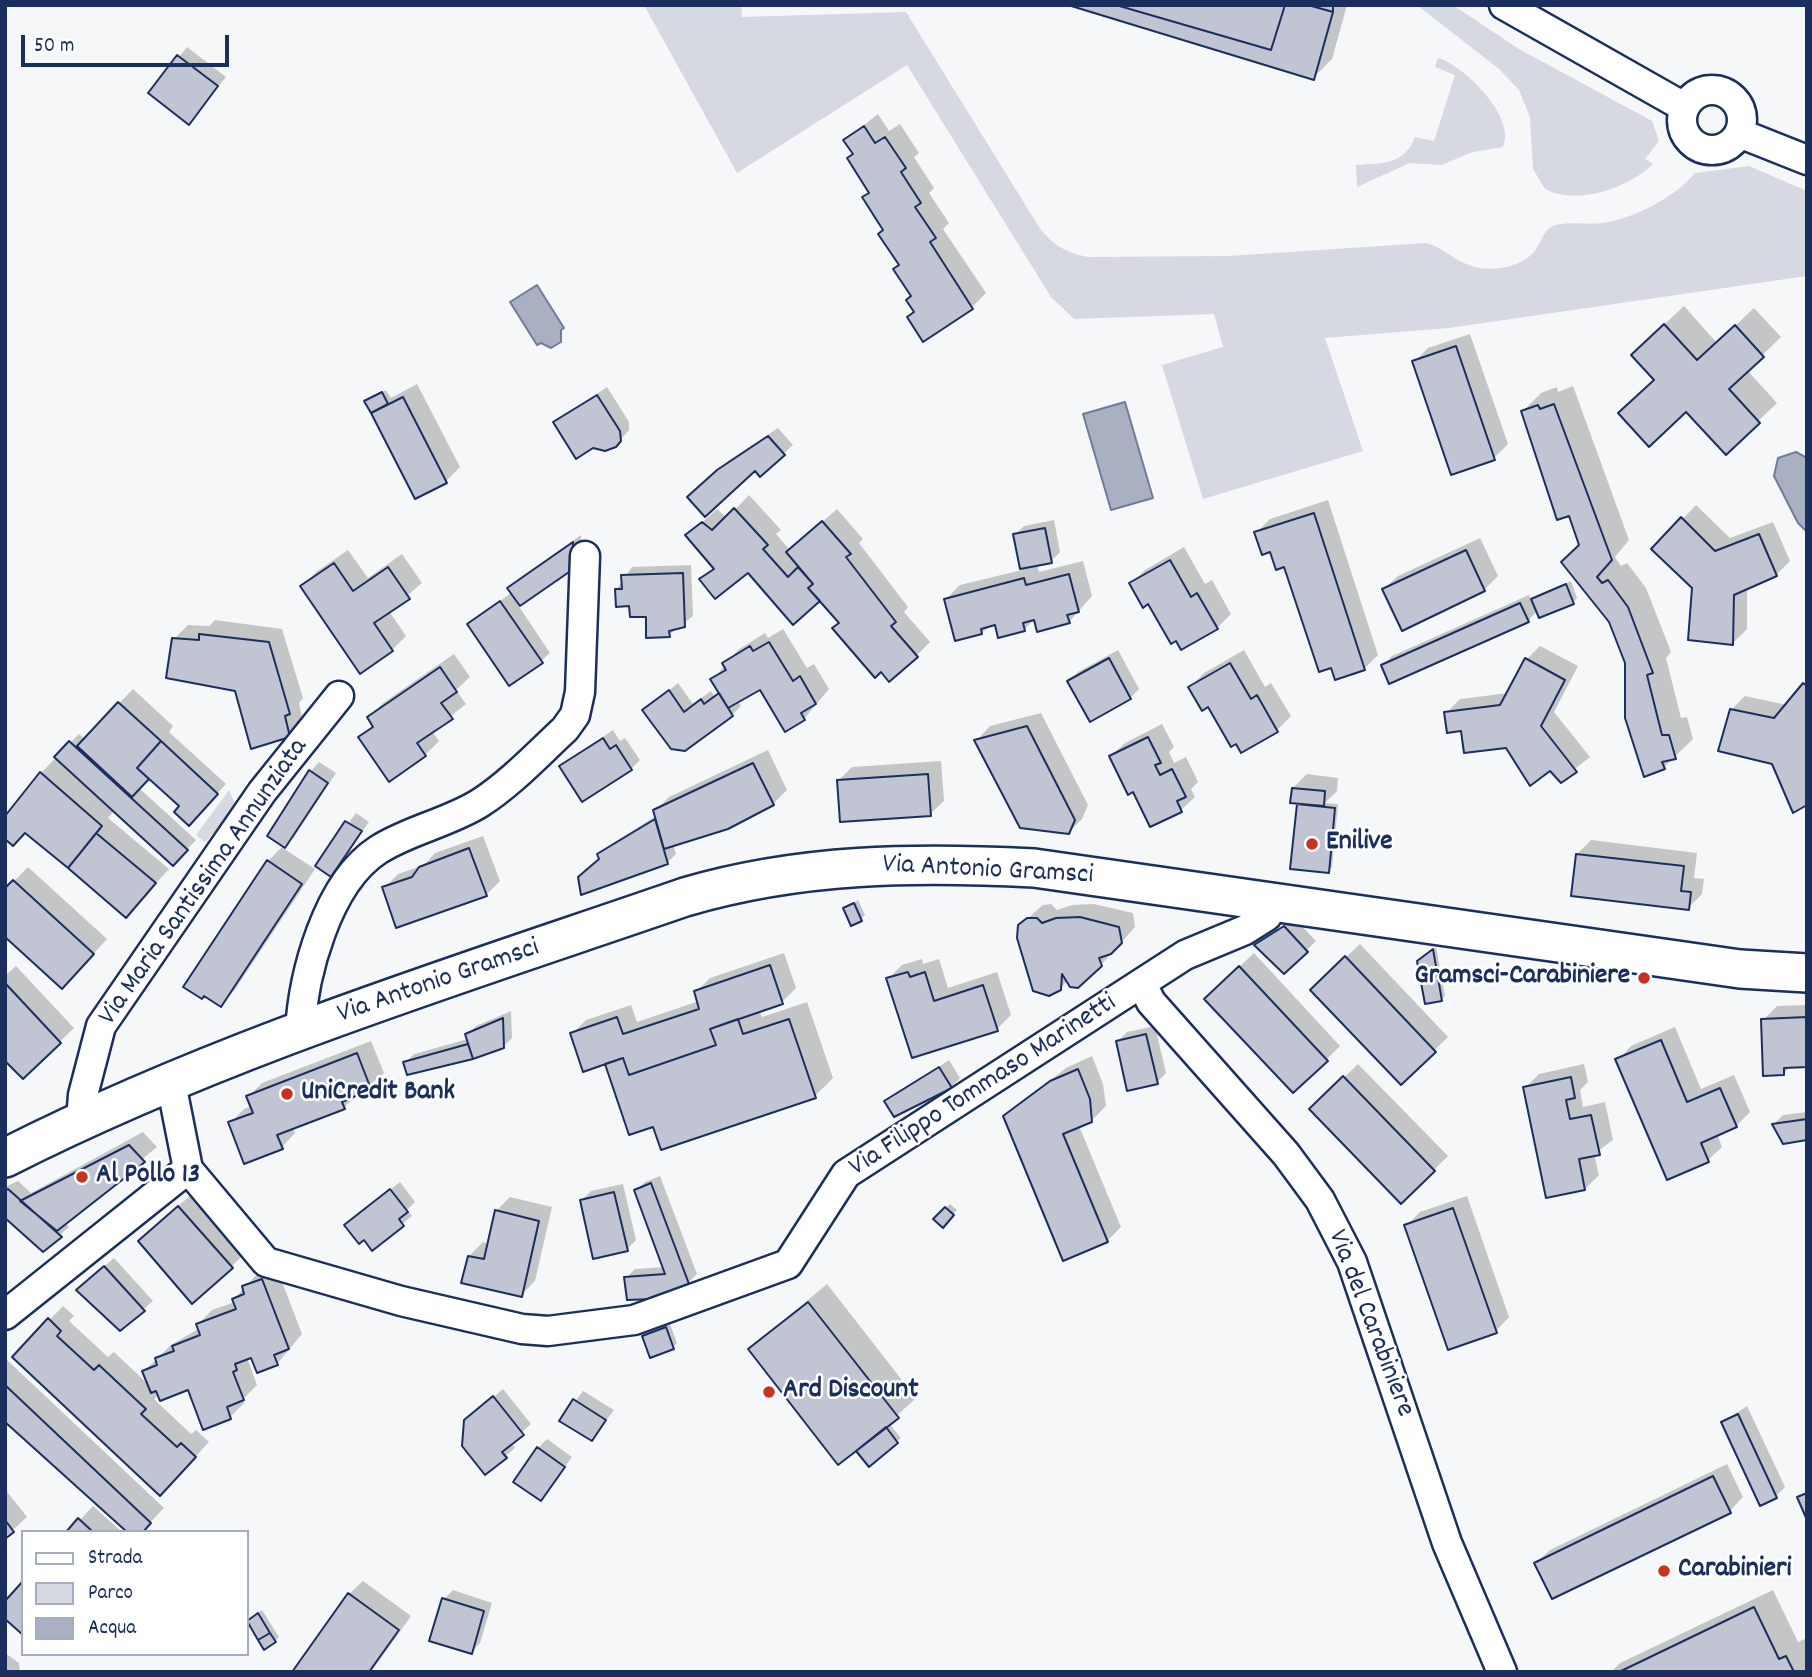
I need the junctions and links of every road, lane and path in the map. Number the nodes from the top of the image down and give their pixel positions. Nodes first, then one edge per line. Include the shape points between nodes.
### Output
1 (1504, 5) edge
2 (1684, 107) junction
3 (1739, 133) junction
4 (1807, 160) edge
5 (585, 556) dead end
6 (339, 696) dead end
7 (1274, 901) junction
8 (1807, 973) edge
9 (1142, 984) junction
10 (300, 1032) junction
11 (170, 1083) junction
12 (81, 1121) junction
13 (5, 1158) edge
14 (188, 1169) junction
15 (5, 1315) edge
16 (1502, 1672) edge

1 - 2 street
2 - 3 street via 1683,127 1694,144 1719,149
2 - 3 street via 1700,92 1723,92 1740,109
3 - 4 street
5 - 10 street via 580,692 575,715 482,802 378,850 362,863 345,885 309,965
6 - 12 street, Via Maria Santissima Annunziata via 262,792 101,1026
7 - 8 main road, Via Antonio Gramsci via 1740,969
7 - 9 street, Via Filippo Tommaso Marinetti via 1267,916 1245,930 1185,955
7 - 10 main road, Via Antonio Gramsci via 1034,869 942,864 808,871 734,883 685,897
9 - 14 street, Via Filippo Tommaso Marinetti via 846,1174 788,1264 634,1320 548,1331 522,1329 401,1301 266,1262
9 - 16 street, Via del Carabiniere via 1152,1002 1286,1154 1320,1200 1352,1262 1447,1543
10 - 11 main road, Via Antonio Gramsci
11 - 12 main road, Via Antonio Gramsci
11 - 14 street, Via Filippo Tommaso Marinetti
12 - 13 main road, Via Antonio Gramsci
14 - 15 street

